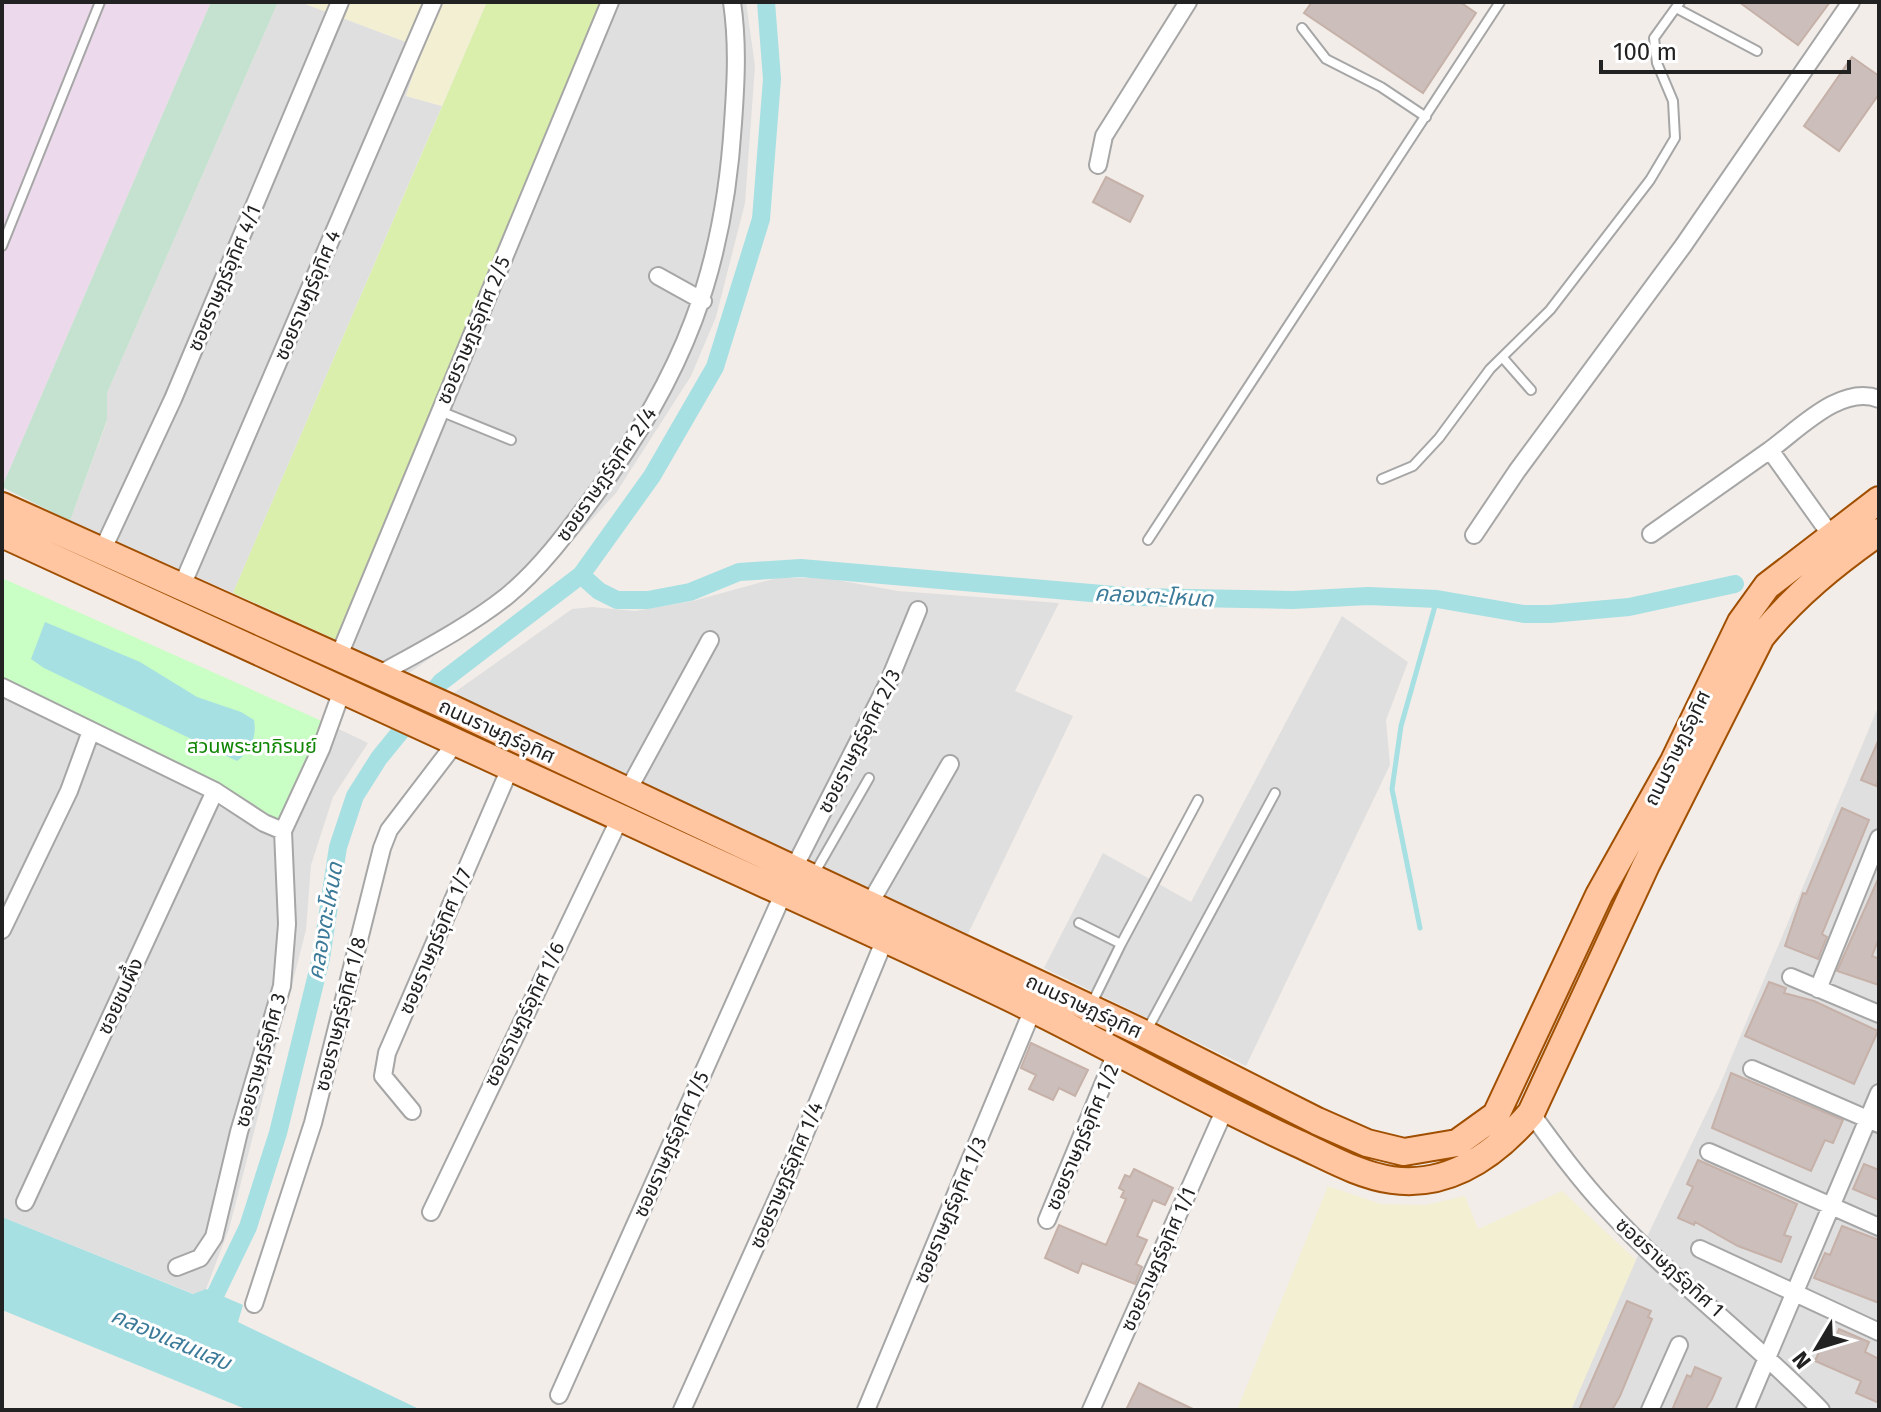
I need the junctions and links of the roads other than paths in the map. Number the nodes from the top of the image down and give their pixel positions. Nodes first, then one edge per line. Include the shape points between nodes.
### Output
1 (100, 2) edge
2 (340, 2) edge
3 (433, 2) edge
4 (610, 2) edge
5 (732, 2) edge
6 (1188, 2) edge
7 (1500, 2) edge
8 (1851, 2) edge
9 (1678, 5) edge
10 (1302, 28) dead end
11 (1757, 51) dead end
12 (1426, 117) junction
13 (1098, 165) dead end
14 (2, 246) edge
15 (658, 276) dead end
16 (703, 301) junction
17 (1503, 358) junction
18 (1531, 390) dead end
19 (1879, 399) edge
20 (439, 411) junction
21 (511, 440) dead end
22 (1770, 450) junction
23 (1382, 479) dead end
24 (1879, 500) edge
25 (2, 506) edge
26 (1879, 532) edge
27 (2, 534) edge
28 (1651, 534) dead end
29 (1830, 534) junction
30 (1474, 535) dead end
31 (1148, 540) dead end
32 (102, 551) junction
33 (181, 588) junction
34 (918, 610) dead end
35 (710, 640) dead end
36 (338, 658) junction
37 (384, 678) junction
38 (2, 687) edge
39 (343, 688) junction
40 (91, 731) junction
41 (447, 737) junction
42 (950, 764) dead end
43 (511, 766) junction
44 (869, 778) dead end
45 (215, 791) junction
46 (627, 792) junction
47 (1275, 793) dead end
48 (1198, 800) dead end
49 (620, 818) junction
50 (283, 831) junction
51 (1879, 838) edge
52 (796, 880) junction
53 (869, 905) junction
54 (1079, 923) dead end
55 (2, 930) edge
56 (885, 939) junction
57 (1121, 944) junction
58 (1791, 977) dead end
59 (1818, 989) junction
60 (1033, 1009) junction
61 (1088, 1009) junction
62 (1879, 1014) edge
63 (1145, 1034) junction
64 (1116, 1053) junction
65 (1752, 1069) dead end
66 (1879, 1093) edge
67 (1225, 1109) junction
68 (412, 1111) dead end
69 (1531, 1113) junction
70 (1873, 1121) edge
71 (1709, 1152) dead end
72 (25, 1202) dead end
73 (1831, 1207) junction
74 (431, 1212) dead end
75 (1047, 1220) dead end
76 (1879, 1227) edge
77 (1700, 1249) dead end
78 (177, 1267) dead end
79 (1794, 1293) junction
80 (254, 1304) dead end
81 (1879, 1332) edge
82 (1679, 1345) dead end
83 (1769, 1357) junction
84 (559, 1395) dead end
85 (682, 1410) edge
86 (866, 1410) edge
87 (1091, 1410) edge
88 (1650, 1410) edge
89 (1745, 1410) edge
90 (1821, 1410) edge

1 - 14 lane
2 - 32 street, ซอยราษฎร์อุทิศ 4/1 via 173,399
3 - 33 street, ซอยราษฎร์อุทิศ 4
4 - 20 street, ซอยราษฎร์อุทิศ 2/5
5 - 16 street, ซอยราษฎร์อุทิศ 2/4 via 738,45 731,159 722,231
6 - 13 street via 1104,136
7 - 12 lane
8 - 30 street
9 - 11 lane
9 - 17 lane via 1654,38 1657,63 1673,101 1675,138 1650,180 1550,310
10 - 12 lane via 1326,59
12 - 31 lane
15 - 16 street
16 - 37 street, ซอยราษฎร์อุทิศ 2/4 via 670,379 624,456 560,543 507,596
17 - 18 lane
17 - 23 lane via 1413,466
19 - 22 street via 1851,396
20 - 21 lane
20 - 36 street, ซอยราษฎร์อุทิศ 2/5
22 - 28 street
22 - 29 street
24 - 29 main road, ถนนราษฎร์อุทิศ
25 - 32 main road, ถนนราษฎร์อุทิศ
26 - 69 main road, ถนนราษฎร์อุทิศ via 1818,576 1761,637 1646,865
27 - 39 main road, ถนนราษฎร์อุทิศ
29 - 63 main road, ถนนราษฎร์อุทิศ via 1767,586 1741,622 1674,761 1599,895 1518,1074 1496,1115 1479,1130 1431,1149 1404,1152 1367,1143
32 - 33 main road, ถนนราษฎร์อุทิศ
33 - 36 main road, ถนนราษฎร์อุทิศ
34 - 52 street, ซอยราษฎร์อุทิศ 2/3
35 - 46 street
36 - 37 main road, ถนนราษฎร์อุทิศ
37 - 46 main road, ถนนราษฎร์อุทิศ
38 - 40 street
39 - 41 main road, ถนนราษฎร์อุทิศ
39 - 50 street, ซอยราษฎร์อุทิศ 3
40 - 45 street
40 - 55 street via 69,791
41 - 43 main road, ถนนราษฎร์อุทิศ
41 - 80 street, ซอยราษฎร์อุทิศ 1/8 via 382,848 313,1123
42 - 53 street
43 - 49 main road, ถนนราษฎร์อุทิศ
43 - 68 street, ซอยราษฎร์อุทิศ 1/7 via 387,1053 383,1076
44 - 52 lane
45 - 50 street
45 - 72 street, ซอยชมผึ้ง
46 - 52 main road, ถนนราษฎร์อุทิศ
47 - 63 lane
48 - 57 lane
49 - 52 main road, ถนนราษฎร์อุทิศ
49 - 74 street, ซอยราษฎร์อุทิศ 1/6
50 - 78 street, ซอยราษฎร์อุทิศ 3 via 287,924 282,986 214,1237 200,1258
51 - 59 street
52 - 53 main road, ถนนราษฎร์อุทิศ
52 - 56 main road, ถนนราษฎร์อุทิศ
52 - 84 street, ซอยราษฎร์อุทิศ 1/5
53 - 61 main road, ถนนราษฎร์อุทิศ
54 - 57 lane
56 - 60 main road, ถนนราษฎร์อุทิศ
56 - 85 street, ซอยราษฎร์อุทิศ 1/4 via 789,1172
57 - 61 lane
58 - 59 street
59 - 62 street
60 - 64 main road, ถนนราษฎร์อุทิศ
60 - 86 street, ซอยราษฎร์อุทิศ 1/3
61 - 63 main road, ถนนราษฎร์อุทิศ
64 - 67 main road, ถนนราษฎร์อุทิศ
64 - 75 street, ซอยราษฎร์อุทิศ 1/2
65 - 70 street
66 - 70 street
67 - 69 main road, ถนนราษฎร์อุทิศ via 1363,1173 1394,1180 1424,1180 1480,1160 1506,1143
67 - 87 street, ซอยราษฎร์อุทิศ 1/1
69 - 83 street, ซอยราษฎร์อุทิศ 1 via 1609,1212
70 - 73 street
71 - 73 street
73 - 76 street
73 - 79 street
77 - 79 street
79 - 81 street
79 - 83 street
82 - 88 street
83 - 89 street
83 - 90 street, ซอยราษฎร์อุทิศ 1

